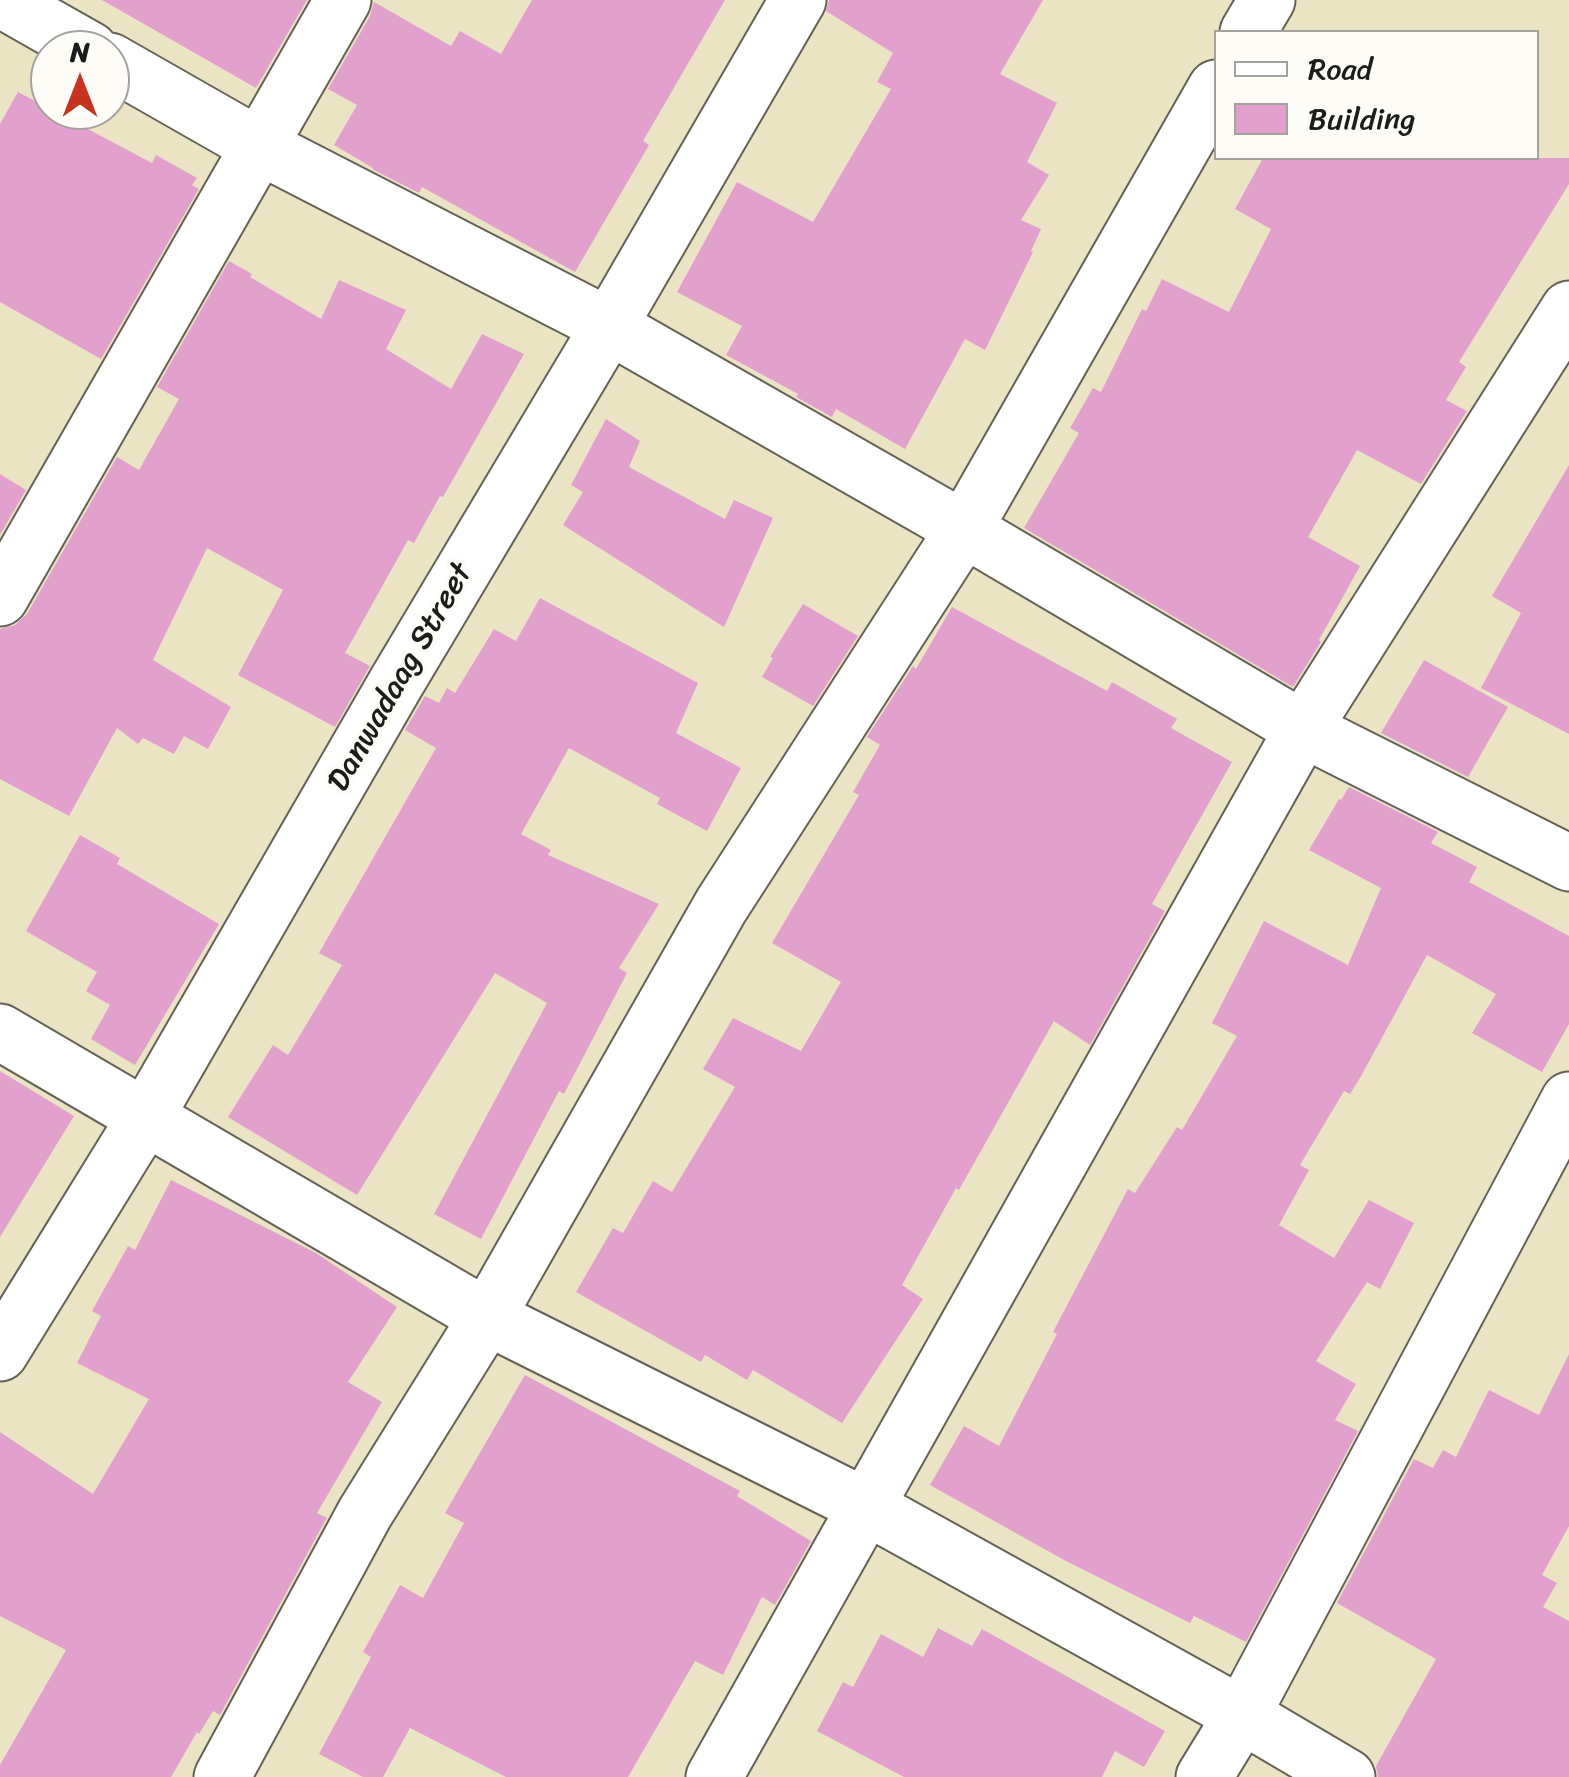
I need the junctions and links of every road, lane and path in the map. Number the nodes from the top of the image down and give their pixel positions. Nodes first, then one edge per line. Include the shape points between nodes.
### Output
1 (2, 0) edge
2 (343, 0) edge
3 (798, 0) edge
4 (1267, 0) edge
5 (55, 30) edge
6 (1249, 30) edge
7 (130, 72) edge
8 (1214, 92) edge
9 (259, 146) junction
10 (1569, 309) edge
11 (609, 326) junction
12 (964, 529) junction
13 (0, 598) edge
14 (1303, 729) junction
15 (1569, 863) edge
16 (0, 1032) edge
17 (1569, 1100) edge
18 (144, 1118) junction
19 (486, 1317) junction
20 (0, 1354) edge
21 (865, 1506) junction
22 (1242, 1715) junction
23 (222, 1777) edge
24 (714, 1777) edge
25 (1204, 1777) edge
26 (1347, 1777) edge

1 - 5 street
2 - 9 street
3 - 11 street, Danwadaag Street
4 - 6 street
7 - 9 street
8 - 12 street
9 - 11 street
9 - 13 street
10 - 14 street
11 - 12 street
11 - 18 street, Danwadaag Street
12 - 14 street
12 - 19 street via 721,906
14 - 15 street
14 - 21 street
16 - 18 street
17 - 22 street
18 - 19 street
18 - 20 street, Danwadaag Street
19 - 21 street
19 - 23 street via 365,1513
21 - 22 street
21 - 24 street
22 - 25 street
22 - 26 street

